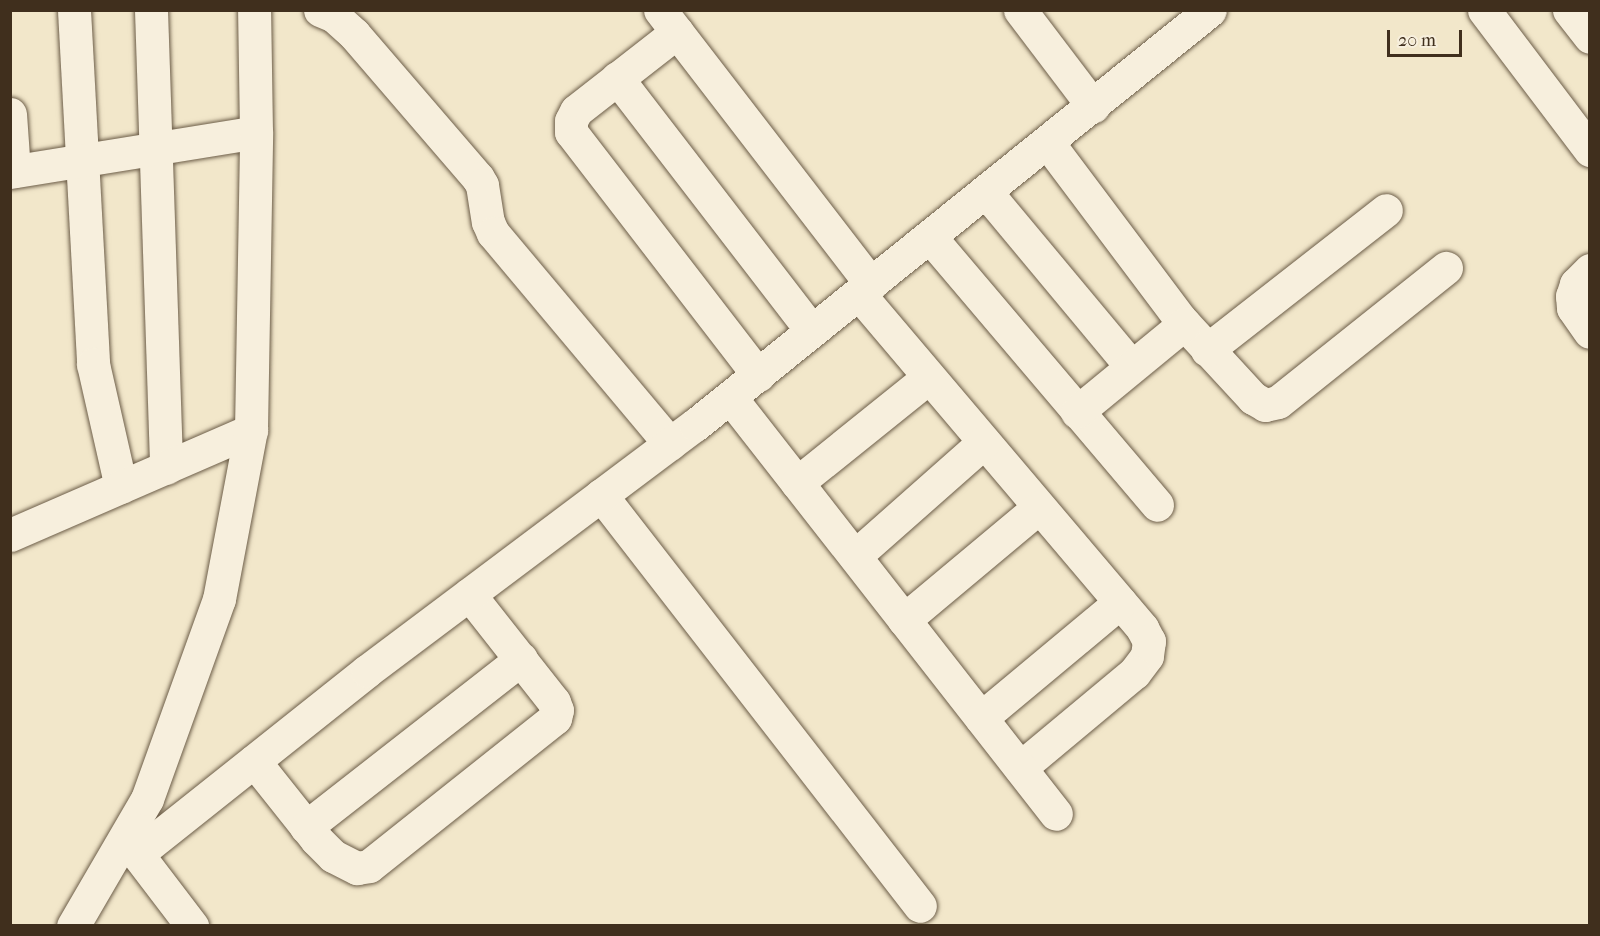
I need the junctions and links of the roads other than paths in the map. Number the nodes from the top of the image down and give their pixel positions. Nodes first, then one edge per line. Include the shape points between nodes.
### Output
1 (74, 10) edge
2 (151, 10) edge
3 (320, 10) edge
4 (1020, 10) edge
5 (1210, 10) edge
6 (1485, 10) edge
7 (1569, 10) edge
8 (259, 11) edge
9 (668, 21) edge
10 (1590, 37) edge
11 (616, 78) junction
12 (1093, 106) junction
13 (10, 114) edge
14 (256, 132) junction
15 (1048, 143) junction
16 (154, 148) junction
17 (1590, 150) edge
18 (83, 161) junction
19 (12, 172) edge
20 (986, 192) junction
21 (1386, 210) dead end
22 (930, 237) junction
23 (1446, 268) dead end
24 (1590, 270) edge
25 (865, 289) junction
26 (1184, 324) junction
27 (812, 331) junction
28 (1590, 332) edge
29 (1207, 350) junction
30 (1131, 366) junction
31 (758, 375) junction
32 (929, 377) junction
33 (730, 397) junction
34 (1077, 412) junction
35 (251, 430) junction
36 (984, 442) junction
37 (670, 444) junction
38 (166, 468) junction
39 (797, 483) junction
40 (121, 487) junction
41 (602, 495) junction
42 (1157, 505) dead end
43 (1039, 507) junction
44 (10, 535) edge
45 (855, 556) junction
46 (469, 594) junction
47 (1120, 602) junction
48 (904, 620) junction
49 (520, 659) junction
50 (981, 718) junction
51 (254, 761) junction
52 (1020, 768) junction
53 (1056, 814) dead end
54 (306, 827) junction
55 (131, 846) junction
56 (920, 906) dead end
57 (73, 926) edge
58 (192, 926) edge

1 - 18 street
2 - 16 street
3 - 37 street via 334,16 354,34 478,178 493,233
4 - 12 street
5 - 12 street
6 - 17 street
7 - 10 street
8 - 14 street
9 - 11 street
9 - 25 street
11 - 27 street
11 - 31 street via 576,111 571,132
12 - 15 street
13 - 19 street
14 - 16 street
14 - 35 street
15 - 20 street
15 - 26 street
16 - 18 street
16 - 38 street
18 - 19 street
18 - 40 street via 93,364
20 - 22 street
20 - 30 street
21 - 29 street
22 - 25 street
22 - 34 street
23 - 29 street via 1278,402 1265,405 1253,398
24 - 28 street via 1576,284 1572,296 1573,308
25 - 27 street
25 - 32 street
26 - 29 street
26 - 30 street
27 - 31 street
30 - 34 street
31 - 33 street
32 - 36 street
32 - 39 street
33 - 37 street
33 - 39 street
34 - 42 street
35 - 38 street
35 - 55 street via 219,599
36 - 43 street
36 - 45 street
37 - 41 street
38 - 40 street
39 - 45 street
40 - 44 street
41 - 46 street
41 - 56 street
43 - 47 street
43 - 48 street
45 - 48 street
46 - 49 street
46 - 51 street
47 - 50 street
47 - 52 street via 1149,641 1147,656 1134,673
48 - 50 street
49 - 54 street
49 - 54 street via 554,702 555,718 378,859 357,868 345,864
50 - 52 street
51 - 54 street
51 - 55 street
52 - 53 street
55 - 57 street
55 - 58 street

